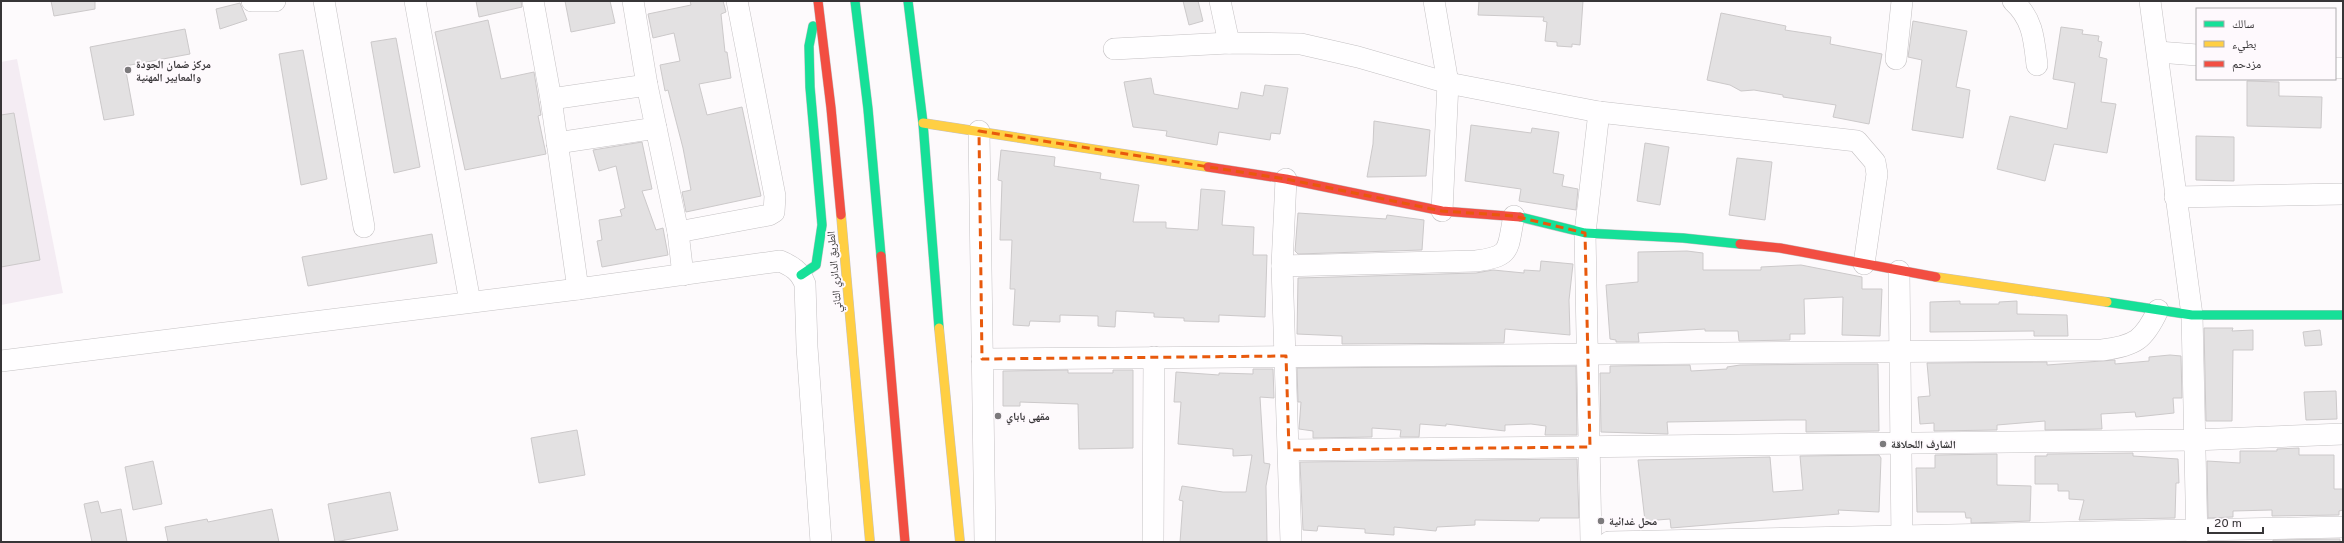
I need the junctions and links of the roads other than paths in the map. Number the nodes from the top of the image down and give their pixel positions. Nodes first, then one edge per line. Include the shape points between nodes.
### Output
1 (252, 1) edge
2 (275, 1) edge
3 (324, 1) edge
4 (415, 1) edge
5 (533, 1) edge
6 (633, 1) edge
7 (737, 1) edge
8 (854, 1) edge
9 (908, 1) edge
10 (1220, 1) edge
11 (1434, 1) edge
12 (1902, 1) edge
13 (2013, 1) edge
14 (2150, 1) edge
15 (818, 2) edge
16 (1229, 43) junction
17 (1114, 49) dead end
18 (2158, 52) junction
19 (2196, 55) edge
20 (1896, 59) dead end
21 (2037, 65) dead end
22 (1448, 83) junction
23 (647, 85) junction
24 (551, 99) junction
25 (1599, 112) junction
26 (923, 123) junction
27 (656, 128) junction
28 (979, 131) junction
29 (557, 143) junction
30 (1286, 179) junction
31 (2343, 194) edge
32 (2175, 197) junction
33 (1442, 211) junction
34 (1514, 216) junction
35 (364, 227) dead end
36 (678, 232) junction
37 (1585, 233) junction
38 (1864, 264) junction
39 (1282, 266) junction
40 (1899, 271) junction
41 (682, 275) junction
42 (801, 275) junction
43 (578, 289) junction
44 (470, 302) junction
45 (2158, 310) junction
46 (2192, 315) junction
47 (2343, 315) edge
48 (1900, 351) junction
49 (1587, 354) junction
50 (1286, 356) junction
51 (1154, 357) junction
52 (982, 359) junction
53 (1, 360) edge
54 (2343, 434) edge
55 (2194, 440) junction
56 (1900, 442) junction
57 (1590, 447) junction
58 (1289, 450) junction
59 (2343, 527) edge
60 (2197, 536) edge
61 (1902, 539) edge
62 (821, 542) edge
63 (870, 542) edge
64 (905, 542) edge
65 (960, 542) edge
66 (985, 542) edge
67 (1153, 542) edge
68 (1291, 542) edge
69 (1591, 542) edge
70 (1609, 542) edge

1 - 2 street
3 - 35 street
4 - 44 street
5 - 24 street
6 - 23 street
7 - 36 street via 775,196 774,212 770,215
8 - 64 main road via 868,108
9 - 26 main road
10 - 16 street
11 - 22 street
12 - 20 street
13 - 21 street via 2024,11 2034,36
14 - 18 street
15 - 42 main road via 809,46 822,225 816,265
15 - 63 main road, الطريق الدائري الثاني via 831,108
16 - 17 street
16 - 22 street via 1301,44 1358,57
18 - 19 street
18 - 32 street
22 - 25 street
22 - 33 street
23 - 24 street
23 - 27 street
24 - 29 street
25 - 37 street
25 - 38 street via 1857,141 1875,162 1877,174
26 - 28 main road
26 - 65 main road via 942,373
27 - 29 street
27 - 36 street
28 - 30 main road
28 - 52 street
29 - 43 street
30 - 33 main road
30 - 39 street
31 - 32 street
32 - 46 street
33 - 34 main road
34 - 37 main road
34 - 39 street via 1508,248 1504,255 1496,258
36 - 41 street
37 - 38 main road via 1683,238 1780,248
37 - 49 street
38 - 40 main road
39 - 50 street
40 - 45 main road
40 - 48 street
41 - 42 street via 780,261 791,265
41 - 43 street
42 - 62 street via 805,284
43 - 44 street
44 - 53 street
45 - 46 main road
45 - 48 street via 2142,337 2124,347 2102,350
46 - 47 main road
46 - 55 street
48 - 49 street
48 - 56 street
49 - 50 street
49 - 57 street
50 - 51 street
50 - 58 street
51 - 52 street
51 - 67 street
52 - 66 street
54 - 55 street
55 - 56 street
55 - 60 street
56 - 57 street
56 - 61 street
57 - 58 street
57 - 69 street
58 - 68 street
59 - 60 street
60 - 61 street
61 - 70 street

